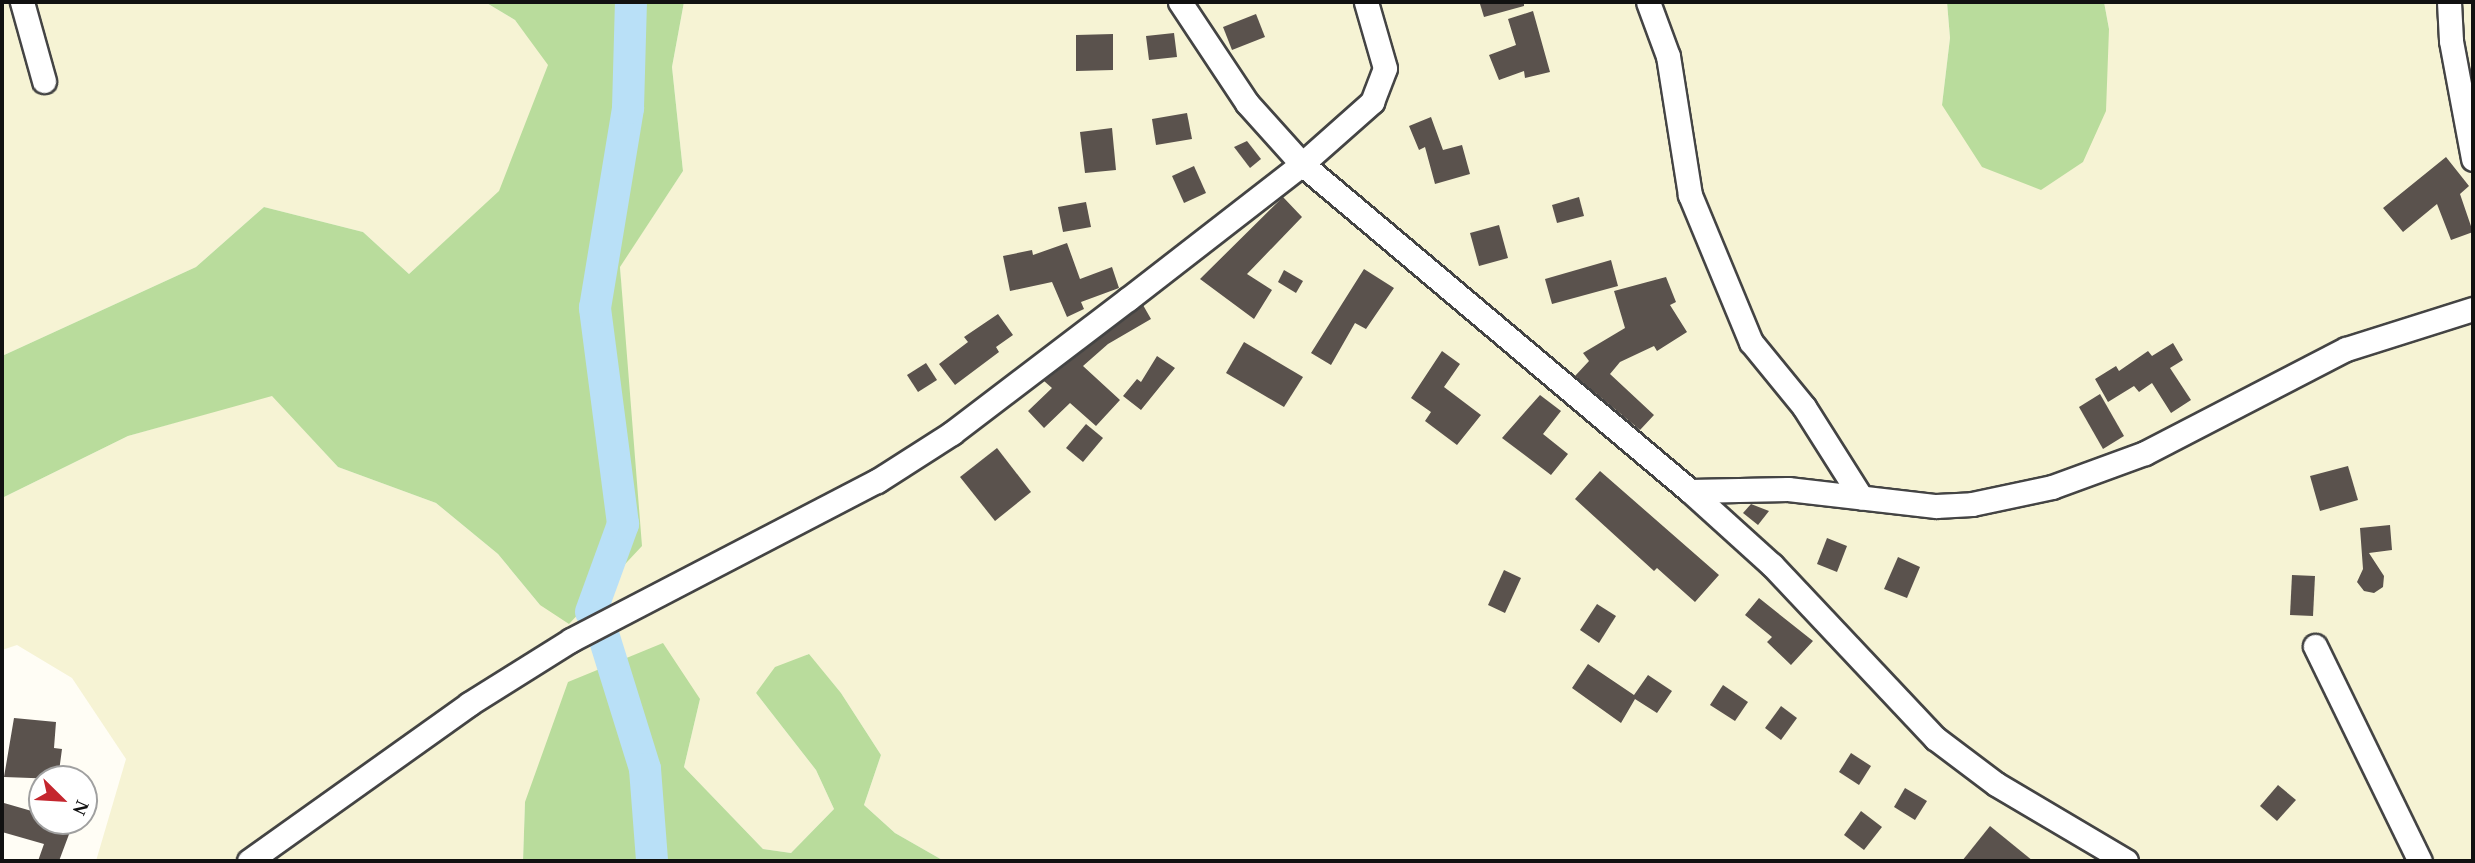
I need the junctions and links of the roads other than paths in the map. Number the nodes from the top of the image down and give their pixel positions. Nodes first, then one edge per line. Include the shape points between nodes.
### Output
1 (22, 2) edge
2 (1180, 2) edge
3 (1366, 2) edge
4 (1648, 2) edge
5 (2449, 2) edge
6 (44, 81) dead end
7 (2473, 159) edge
8 (1302, 164) junction
9 (2473, 309) edge
10 (1690, 491) junction
11 (1861, 497) junction
12 (2315, 646) dead end
13 (249, 861) edge
14 (2126, 861) edge
15 (2420, 861) edge

1 - 6 street
2 - 8 street via 1247,103
3 - 8 street via 1384,53 1381,87 1363,111
4 - 11 street via 1668,56 1690,195 1751,342 1804,407
5 - 7 street via 2451,41
8 - 10 street
8 - 13 street via 953,433 877,481 571,640 469,705
9 - 11 street via 2346,349 2145,453 2053,487 1960,505
10 - 11 street via 1788,489
10 - 14 street via 1772,565 1936,738 1996,784
12 - 15 street

